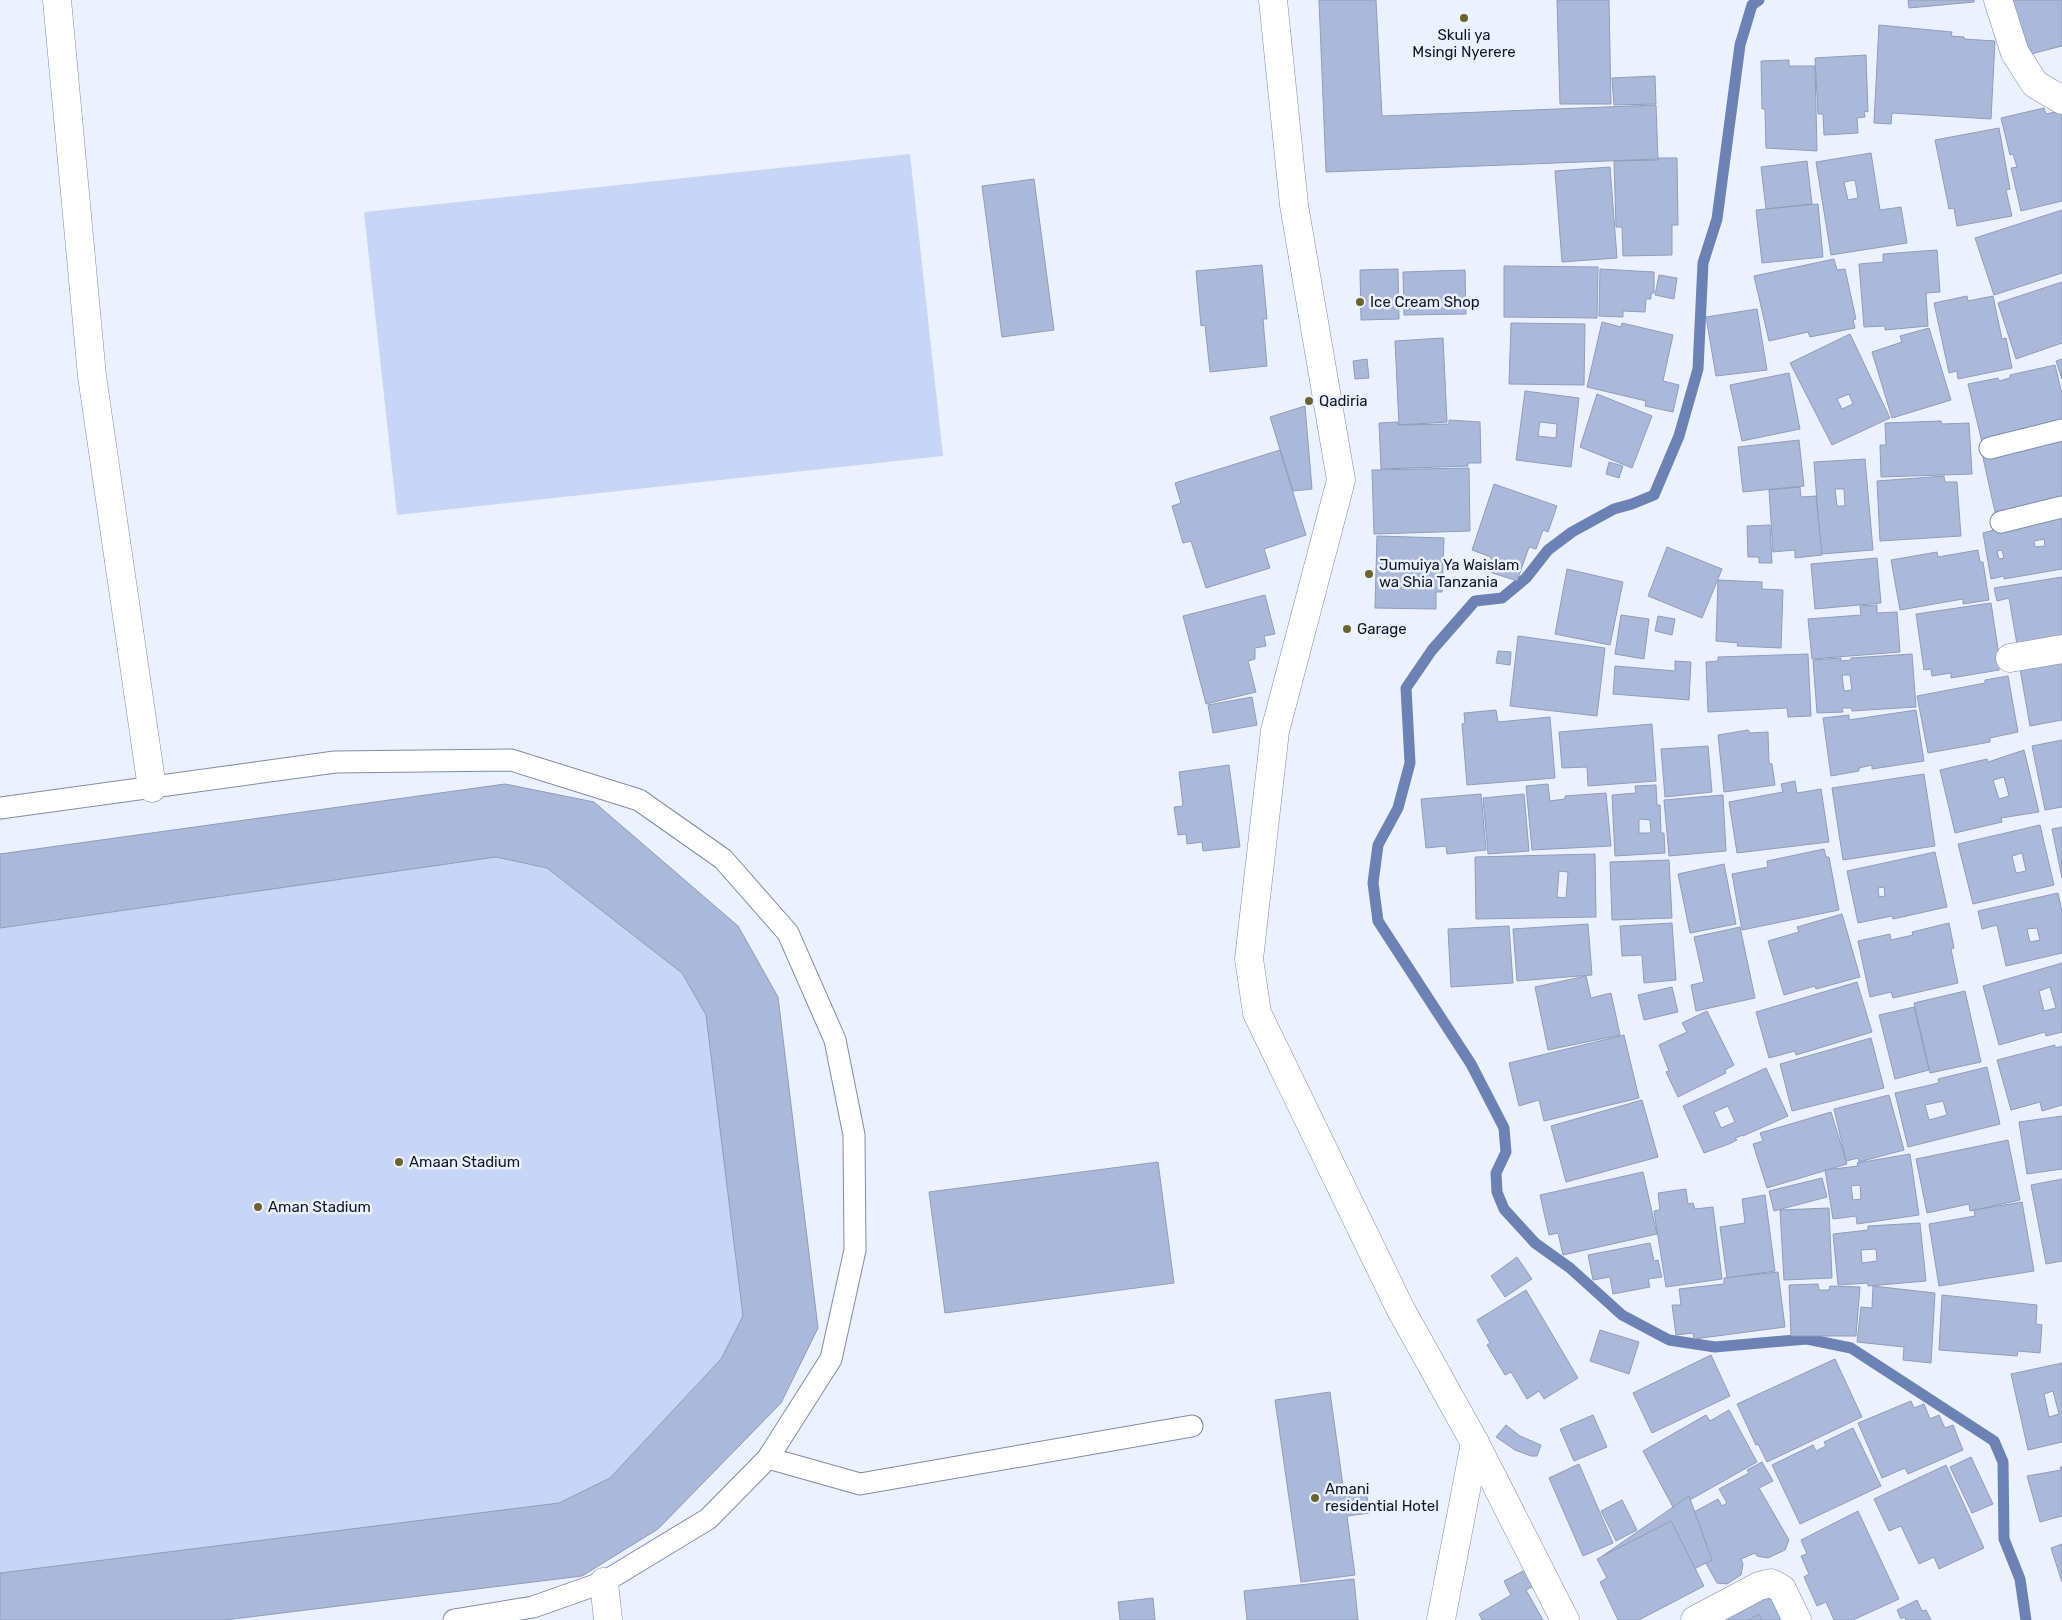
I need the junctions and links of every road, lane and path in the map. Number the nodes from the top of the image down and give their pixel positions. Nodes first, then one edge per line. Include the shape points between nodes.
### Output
1 (57, 0) edge
2 (1273, 0) edge
3 (1998, 0) edge
4 (2062, 100) edge
5 (2062, 430) edge
6 (1990, 448) dead end
7 (2062, 507) edge
8 (2001, 522) dead end
9 (2062, 648) edge
10 (2010, 658) dead end
11 (152, 788) junction
12 (0, 808) edge
13 (1192, 1426) dead end
14 (1475, 1444) junction
15 (768, 1458) junction
16 (604, 1582) junction
17 (454, 1620) edge
18 (608, 1620) edge
19 (1441, 1620) edge
20 (1565, 1620) edge
21 (1695, 1620) edge
22 (1797, 1620) edge

1 - 11 street via 92,376
2 - 14 street via 1294,206 1341,480 1275,730 1250,959 1256,1013 1400,1308
3 - 4 street via 2015,53 2030,77 2035,84
5 - 6 lane
7 - 8 lane
9 - 10 street
11 - 12 lane
11 - 15 lane via 335,762 511,760 639,800 723,859 788,933 835,1040 854,1135 855,1250 831,1359
13 - 15 lane via 860,1484
14 - 19 street
14 - 20 street
15 - 16 lane via 708,1519
16 - 17 lane via 533,1607
16 - 18 street
21 - 22 street via 1759,1586 1771,1584 1782,1589

